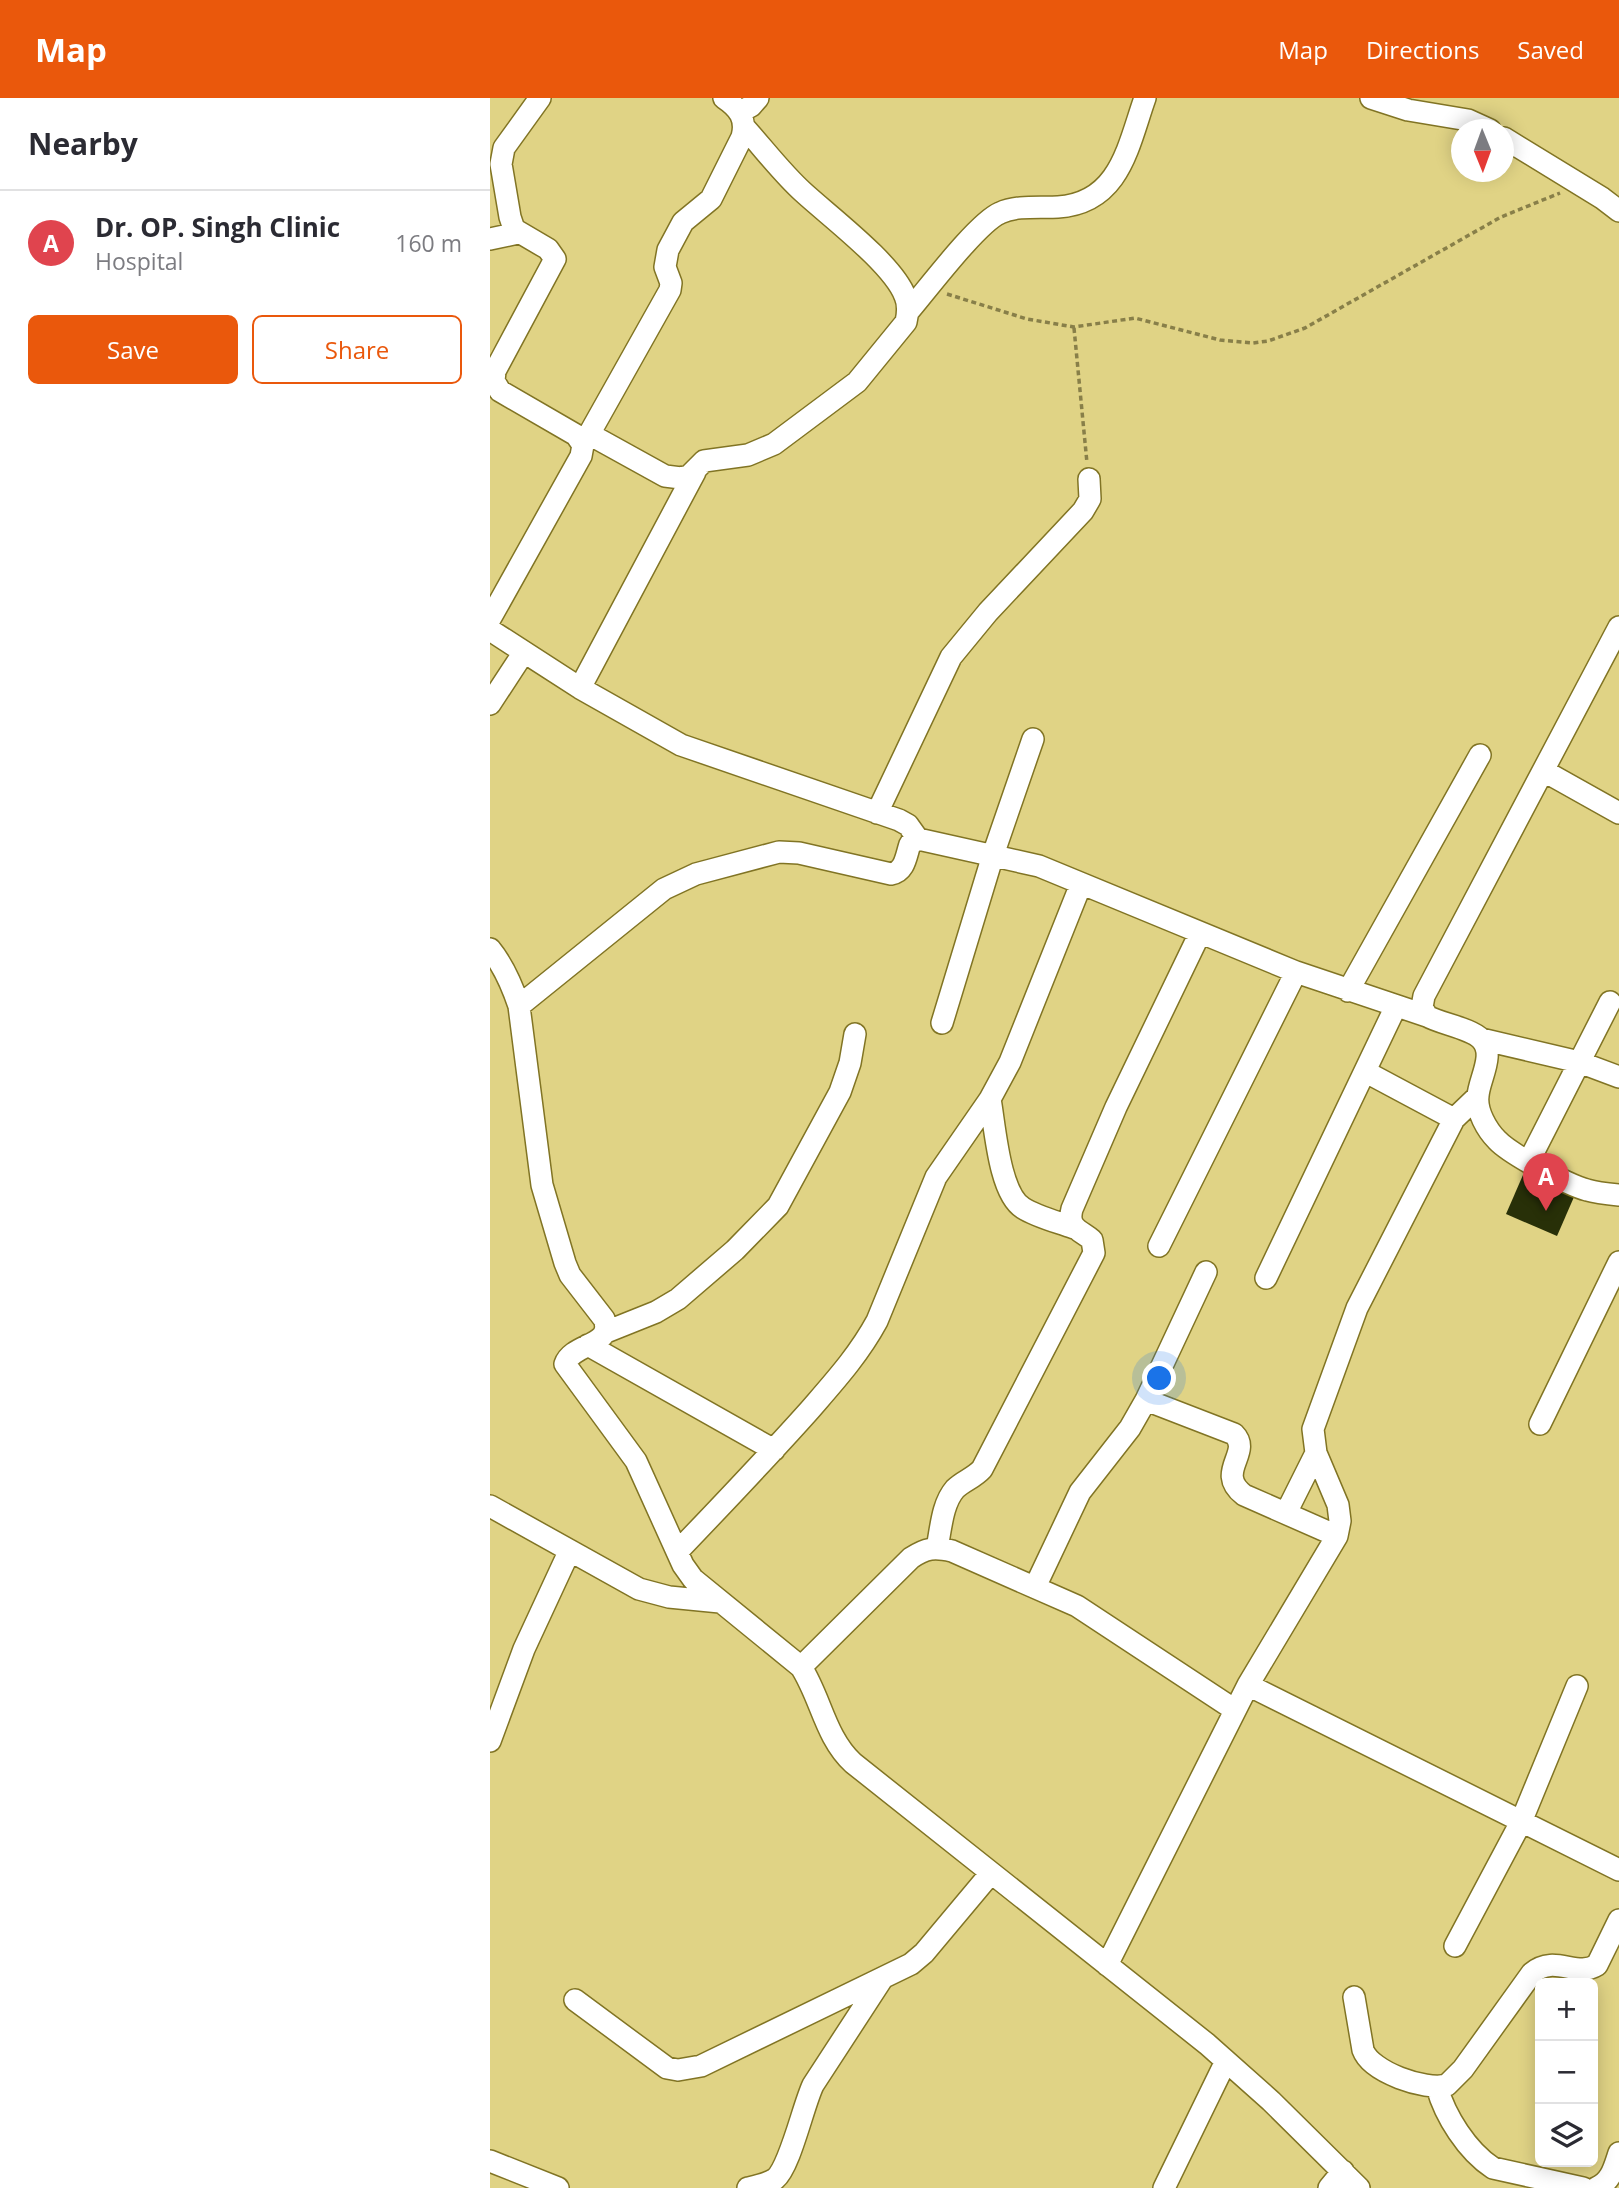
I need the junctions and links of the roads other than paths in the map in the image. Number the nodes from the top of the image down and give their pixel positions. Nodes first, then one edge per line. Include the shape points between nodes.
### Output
1 (540, 98) edge
2 (758, 98) edge
3 (1145, 98) edge
4 (1371, 98) edge
5 (737, 113) edge
6 (1462, 119) edge
7 (1514, 145) edge
8 (1619, 211) edge
9 (518, 233) junction
10 (490, 239) edge
11 (908, 312) junction
12 (492, 385) edge
13 (586, 440) junction
14 (695, 472) junction
15 (1089, 479) road end
16 (490, 620) edge
17 (1619, 627) edge
18 (490, 630) edge
19 (524, 652) junction
20 (580, 688) junction
21 (490, 704) edge
22 (1033, 739) dead end
23 (1480, 755) dead end
24 (1544, 771) junction
25 (877, 813) junction
26 (1619, 813) edge
27 (918, 839) junction
28 (993, 855) junction
29 (1081, 884) junction
30 (1200, 933) junction
31 (490, 949) edge
32 (1296, 972) junction
33 (1349, 991) junction
34 (1610, 1002) dead end
35 (519, 1006) junction
36 (1396, 1006) junction
37 (1427, 1016) junction
38 (942, 1023) dead end
39 (855, 1034) dead end
40 (1481, 1039) junction
41 (1579, 1062) junction
42 (1366, 1072) junction
43 (1619, 1077) edge
44 (1477, 1097) junction
45 (990, 1099) junction
46 (1454, 1119) junction
47 (1529, 1161) junction
48 (1619, 1195) edge
49 (1074, 1228) junction
50 (1159, 1246) dead end
51 (1619, 1262) edge
52 (1206, 1272) dead end
53 (1266, 1278) dead end
54 (606, 1332) junction
55 (588, 1345) junction
56 (1146, 1400) junction
57 (1540, 1424) dead end
58 (774, 1450) junction
59 (1316, 1453) junction
60 (490, 1506) edge
61 (1286, 1513) junction
62 (1337, 1535) junction
63 (937, 1548) junction
64 (678, 1551) junction
65 (569, 1552) junction
66 (1035, 1587) junction
67 (720, 1602) junction
68 (800, 1667) junction
69 (1248, 1685) junction
70 (1577, 1686) dead end
71 (1235, 1710) junction
72 (490, 1741) edge
73 (1521, 1822) junction
74 (1619, 1870) edge
75 (991, 1873) junction
76 (1619, 1920) edge
77 (1455, 1946) dead end
78 (1107, 1965) junction
79 (884, 1978) junction
80 (1354, 1997) dead end
81 (575, 2000) dead end
82 (1226, 2061) junction
83 (1437, 2087) junction
84 (1619, 2154) edge
85 (490, 2161) edge
86 (1342, 2171) junction
87 (558, 2188) edge
88 (748, 2188) edge
89 (1164, 2188) edge
90 (1329, 2188) edge
91 (1359, 2188) edge
92 (1583, 2188) edge
93 (1596, 2188) edge

1 - 9 street via 502,155 510,217
2 - 5 street
3 - 11 street via 1112,182 1077,204 999,213
4 - 6 street
5 - 11 street via 793,183 893,276 905,295
5 - 13 street via 743,137 712,199 677,229 665,258 670,290
7 - 8 street
9 - 10 street
9 - 12 street via 548,249 555,259 495,371
11 - 14 street via 900,330 857,382 765,449 705,461
12 - 13 street
13 - 14 street via 665,476 681,478
13 - 16 street
14 - 20 street
15 - 25 street via 1090,499 1083,511 951,657
17 - 24 street
18 - 19 street
19 - 20 street
19 - 21 street
20 - 25 street via 697,752
22 - 28 street
23 - 33 street
24 - 26 street
24 - 37 street via 1424,996 1422,1007
25 - 27 street via 908,825
27 - 28 street
27 - 35 street via 910,844 898,873 779,852 679,881
28 - 29 street via 1039,866
28 - 38 street
29 - 30 street
29 - 45 street via 1010,1062
30 - 32 street
30 - 49 street via 1072,1209
31 - 35 street via 501,962
32 - 33 street
32 - 50 street
33 - 36 street
34 - 41 street
35 - 54 street via 546,1199 569,1275 604,1319
36 - 37 street
36 - 42 street
37 - 40 street
39 - 54 street via 841,1092 778,1206 678,1299
40 - 41 street
40 - 44 street via 1487,1059
41 - 43 street
41 - 47 street
42 - 46 street
42 - 53 street
44 - 46 street
44 - 47 street via 1480,1113 1497,1140
45 - 49 street via 1005,1181 1013,1200 1023,1209
45 - 58 street via 936,1177 866,1341
46 - 59 street via 1357,1308 1313,1429
47 - 48 street via 1585,1190
49 - 63 street via 1092,1240 1091,1260 982,1469 949,1498
51 - 57 street
52 - 56 street
54 - 55 street
55 - 58 street
55 - 64 street via 573,1352 565,1364 636,1461
56 - 61 street via 1234,1434 1240,1440 1232,1472 1236,1489
56 - 66 street via 1080,1492
58 - 64 street
59 - 61 street
59 - 62 street via 1338,1505
60 - 65 street
61 - 62 street
62 - 69 street
63 - 66 street
63 - 68 street via 911,1558
64 - 67 street via 694,1580
65 - 67 street via 655,1595
65 - 72 street via 524,1649
66 - 71 street via 1094,1617
67 - 68 street
68 - 75 street via 842,1753
69 - 71 street
69 - 73 street
70 - 73 street
71 - 78 street
73 - 74 street
73 - 77 street
75 - 78 street
75 - 79 street via 918,1959
76 - 83 street via 1597,1965 1585,1969 1545,1965 1532,1973 1455,2078
78 - 82 street
79 - 81 street via 690,2069 667,2068
79 - 88 street via 813,2085 783,2170 767,2183
80 - 83 street via 1366,2057 1410,2081
82 - 86 street
82 - 89 street
83 - 92 street via 1448,2115 1473,2150 1493,2168
84 - 93 street via 1612,2174
85 - 87 street
86 - 90 street
86 - 91 street

